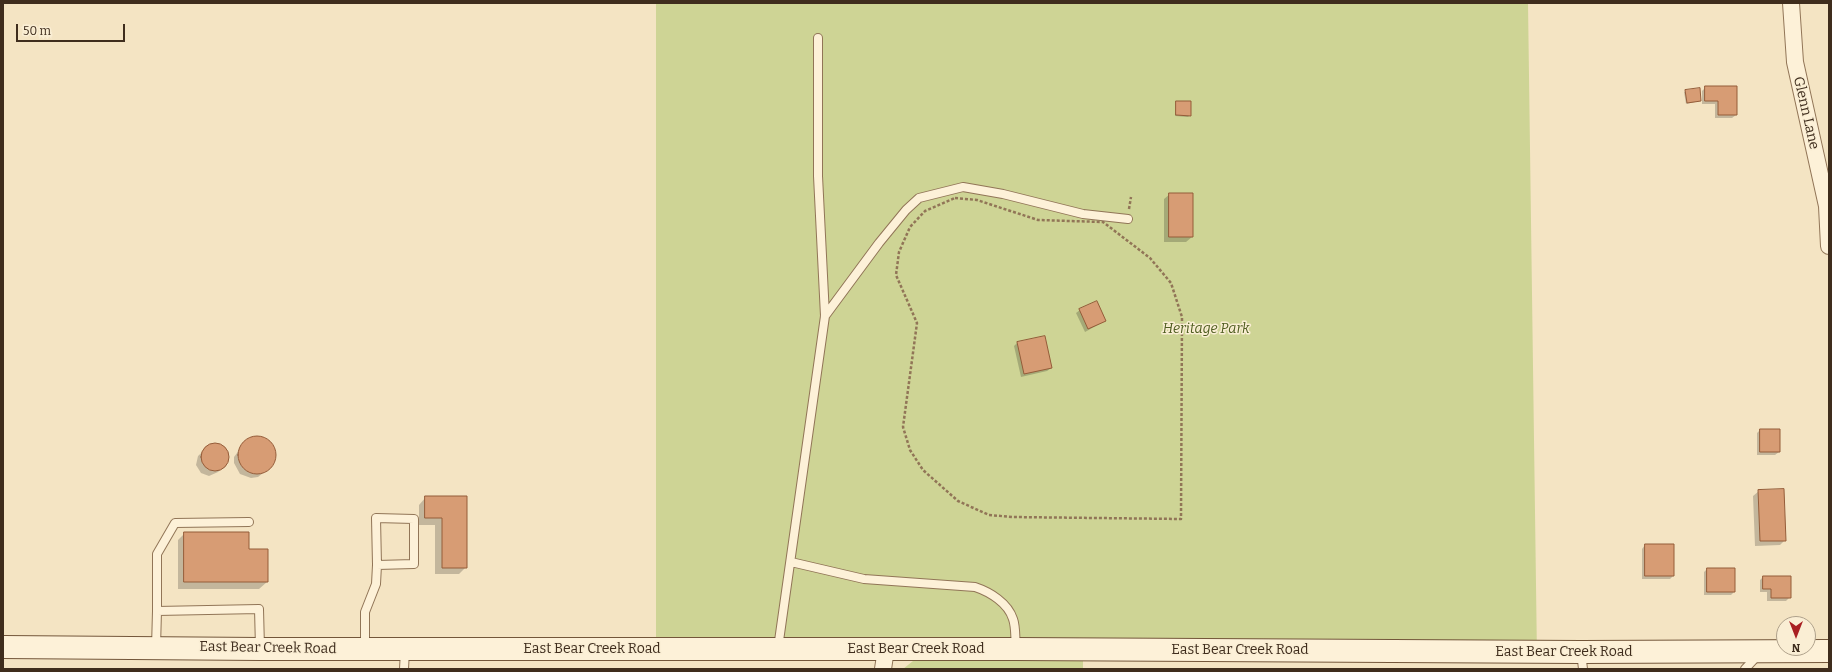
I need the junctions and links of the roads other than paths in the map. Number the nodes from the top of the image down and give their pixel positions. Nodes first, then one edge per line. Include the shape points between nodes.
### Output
1 (1790, 3) edge
2 (818, 38) dead end
3 (1128, 218) dead end
4 (1829, 246) edge
5 (825, 316) junction
6 (249, 522) dead end
7 (791, 562) junction
8 (377, 565) junction
9 (156, 611) junction
10 (3, 647) edge
11 (156, 647) junction
12 (260, 649) junction
13 (365, 649) junction
14 (778, 649) junction
15 (1016, 649) junction
16 (1762, 651) junction
17 (1829, 651) edge
18 (404, 659) edge
19 (884, 659) edge
20 (1582, 660) edge
21 (1745, 669) edge

1 - 4 street, Glenn Lane via 1795,62 1827,206
2 - 5 lane via 818,176
3 - 5 lane via 1082,214 1004,194 963,187 919,198 879,243
5 - 7 lane
6 - 9 lane via 175,523 156,554
7 - 14 lane
7 - 15 lane via 864,579 962,585 987,591 999,600 1014,619
8 - 8 lane via 414,564 414,519 376,518
8 - 13 lane via 376,584 365,612
9 - 11 lane
9 - 12 lane via 259,609
10 - 11 main road, East Bear Creek Road
11 - 12 main road, East Bear Creek Road
12 - 13 main road, East Bear Creek Road
13 - 18 main road, East Bear Creek Road
14 - 18 main road, East Bear Creek Road
14 - 19 main road, East Bear Creek Road
15 - 19 main road, East Bear Creek Road
15 - 20 main road, East Bear Creek Road
16 - 17 main road, East Bear Creek Road
16 - 20 main road, East Bear Creek Road
16 - 21 lane

